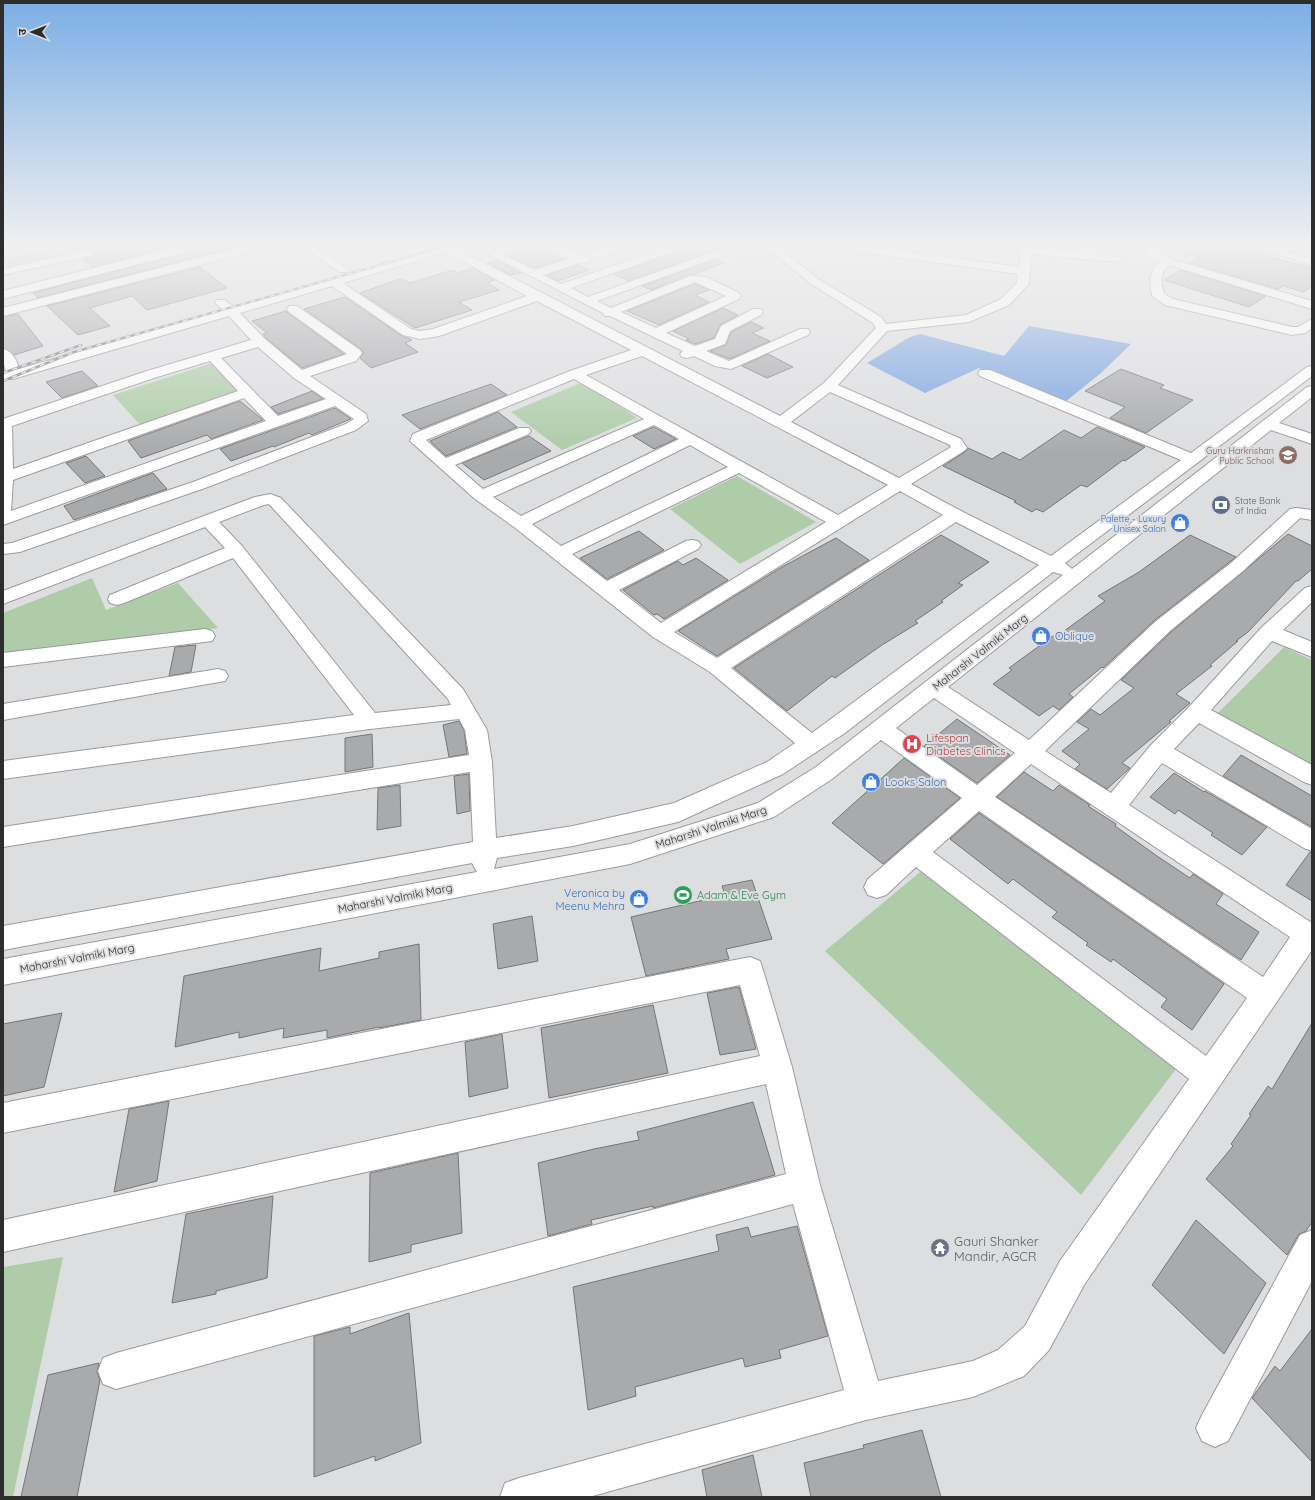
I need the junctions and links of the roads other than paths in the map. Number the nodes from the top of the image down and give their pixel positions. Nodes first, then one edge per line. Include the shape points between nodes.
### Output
1 (197, 314) edge
2 (200, 314) edge
3 (233, 314) edge
4 (300, 314) edge
5 (382, 314) edge
6 (486, 314) edge
7 (573, 314) edge
8 (611, 314) edge
9 (697, 314) edge
10 (753, 314) edge
11 (867, 314) edge
12 (980, 314) edge
13 (1220, 314) edge
14 (1312, 324) edge
15 (883, 328) junction
16 (804, 332) dead end
17 (656, 333) junction
18 (99, 338) dead end
19 (260, 342) junction
20 (642, 350) junction
21 (694, 351) junction
22 (212, 356) junction
23 (25, 358) dead end
24 (665, 363) junction
25 (7, 366) edge
26 (1312, 370) edge
27 (985, 373) dead end
28 (575, 374) junction
29 (300, 375) junction
30 (829, 386) junction
31 (1312, 390) edge
32 (246, 393) junction
33 (337, 400) junction
34 (655, 419) junction
35 (274, 422) junction
36 (780, 422) junction
37 (4, 423) edge
38 (1268, 424) junction
39 (524, 431) dead end
40 (691, 439) junction
41 (1312, 439) edge
42 (1192, 459) junction
43 (445, 464) junction
44 (739, 467) junction
45 (5, 477) junction
46 (901, 485) junction
47 (481, 496) junction
48 (3, 514) edge
49 (955, 515) junction
50 (1312, 515) edge
51 (3, 520) edge
52 (209, 521) junction
53 (520, 523) junction
54 (839, 523) junction
55 (692, 545) dead end
56 (3, 549) edge
57 (236, 550) junction
58 (558, 554) junction
59 (1052, 564) junction
60 (1076, 576) junction
61 (604, 590) junction
62 (1312, 592) edge
63 (3, 598) edge
64 (117, 599) dead end
65 (660, 632) junction
66 (1269, 632) junction
67 (205, 636) dead end
68 (1312, 650) edge
69 (3, 660) edge
70 (717, 667) junction
71 (218, 676) dead end
72 (934, 687) junction
73 (466, 711) junction
74 (3, 712) edge
75 (1197, 712) junction
76 (370, 721) junction
77 (880, 728) junction
78 (811, 744) junction
79 (1159, 751) junction
80 (1030, 752) junction
81 (481, 762) junction
82 (3, 770) edge
83 (1312, 776) edge
84 (977, 797) junction
85 (1114, 806) junction
86 (3, 837) edge
87 (1312, 841) edge
88 (485, 850) junction
89 (916, 853) junction
90 (482, 881) junction
91 (877, 887) dead end
92 (1310, 935) edge
93 (3, 938) edge
94 (3, 972) edge
95 (1265, 994) junction
96 (777, 1067) junction
97 (1209, 1076) junction
98 (3, 1118) edge
99 (804, 1185) junction
100 (3, 1236) edge
101 (1312, 1247) edge
102 (116, 1371) dead end
103 (866, 1402) junction
104 (1215, 1428) dead end
105 (519, 1497) edge

1 - 18 street
2 - 25 street
3 - 19 street
4 - 29 street via 355,354 351,358
5 - 6 street via 408,332 420,335
7 - 20 street
8 - 17 street
9 - 17 street
10 - 21 street via 725,329 720,341
11 - 15 street
12 - 15 street via 969,318
13 - 14 street via 1292,331 1301,330
15 - 30 street
16 - 21 street via 731,365 720,364
17 - 21 street
19 - 22 street
19 - 29 street
20 - 24 street
20 - 28 street
21 - 24 street
22 - 32 street
22 - 37 street
23 - 25 street
24 - 36 street
26 - 42 street
27 - 42 street
28 - 34 street
28 - 43 street via 418,437 418,441
29 - 33 street
30 - 36 street
30 - 46 street via 959,445 959,448
31 - 38 street, Maharshi Valmiki Marg
32 - 35 street
32 - 45 street
33 - 35 street
33 - 56 street via 361,417 361,421 199,485 14,548
34 - 40 street
34 - 47 street
35 - 51 street
36 - 46 street
37 - 45 street
38 - 41 street
38 - 60 street, Maharshi Valmiki Marg
39 - 43 street
40 - 44 street
40 - 53 street
42 - 59 street
43 - 47 street
44 - 54 street
44 - 58 street
45 - 48 street
46 - 49 street
46 - 54 street
47 - 53 street
49 - 59 street
49 - 70 street
50 - 80 street via 1296,513 1237,567 1163,626
52 - 57 street
52 - 63 street
52 - 73 street via 261,500 275,500 456,694
53 - 58 street
54 - 65 street
55 - 61 street
57 - 64 street
57 - 76 street
58 - 61 street
59 - 60 street
59 - 78 street
60 - 72 street, Maharshi Valmiki Marg
61 - 65 street
62 - 66 street
65 - 70 street
66 - 68 street
66 - 75 street
67 - 69 street
70 - 78 street
71 - 74 street
72 - 77 street, Maharshi Valmiki Marg
72 - 80 street
73 - 76 street
73 - 81 street via 476,730
75 - 79 street
75 - 83 street
76 - 82 street
77 - 84 street
77 - 90 street, Maharshi Valmiki Marg via 824,773 766,810 630,854
78 - 88 street via 775,768 678,812 573,836
79 - 85 street
79 - 87 street
80 - 84 street
80 - 85 street
81 - 86 street
81 - 88 street
84 - 89 street
84 - 95 street
85 - 92 street
88 - 90 street
88 - 93 street
89 - 91 street
89 - 97 street
90 - 94 street, Maharshi Valmiki Marg
92 - 95 street
95 - 97 street
96 - 98 street via 750,970
96 - 99 street
96 - 100 street
97 - 103 street via 1072,1273 1037,1338 1011,1363 973,1379
99 - 102 street
99 - 103 street
101 - 104 street
103 - 105 street

